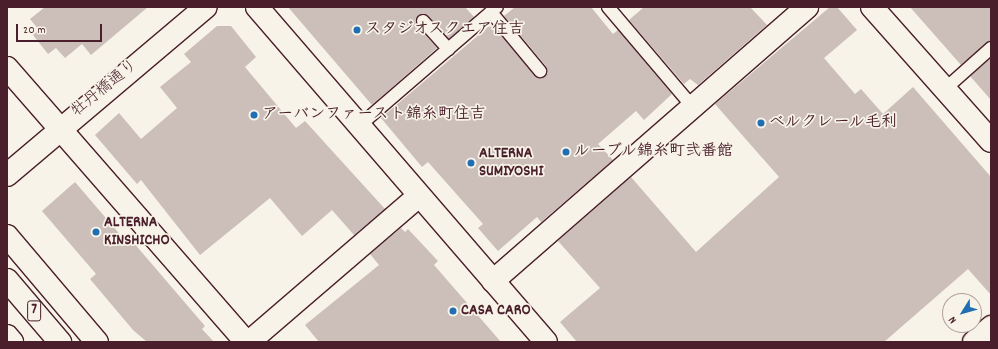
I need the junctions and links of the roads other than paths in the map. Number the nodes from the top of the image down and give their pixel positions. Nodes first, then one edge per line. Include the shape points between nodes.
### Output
1 (206, 7) edge
2 (257, 7) edge
3 (608, 7) edge
4 (807, 7) edge
5 (872, 7) edge
6 (494, 10) edge
7 (423, 21) dead end
8 (991, 48) edge
9 (448, 49) junction
10 (7, 68) edge
11 (540, 71) dead end
12 (945, 89) junction
13 (692, 106) junction
14 (359, 126) junction
15 (58, 128) junction
16 (991, 140) edge
17 (7, 174) edge
18 (419, 196) junction
19 (7, 236) edge
20 (7, 280) edge
21 (493, 281) junction
22 (991, 327) edge
23 (7, 336) edge
24 (12, 342) edge
25 (60, 342) edge
26 (97, 342) edge
27 (247, 342) edge
28 (546, 342) edge
29 (974, 342) edge

1 - 15 main road, 牡丹橋通り
2 - 14 main road
3 - 13 lane
4 - 13 main road
5 - 12 main road
6 - 9 lane
6 - 11 lane
7 - 9 lane
8 - 12 lane
9 - 14 lane
10 - 15 main road
12 - 16 main road
13 - 21 main road
14 - 18 main road
15 - 17 main road, 牡丹橋通り
15 - 27 main road
18 - 21 main road
18 - 27 main road
19 - 26 main road
20 - 25 main road, 7
21 - 28 main road
22 - 29 main road
23 - 24 main road, 7

